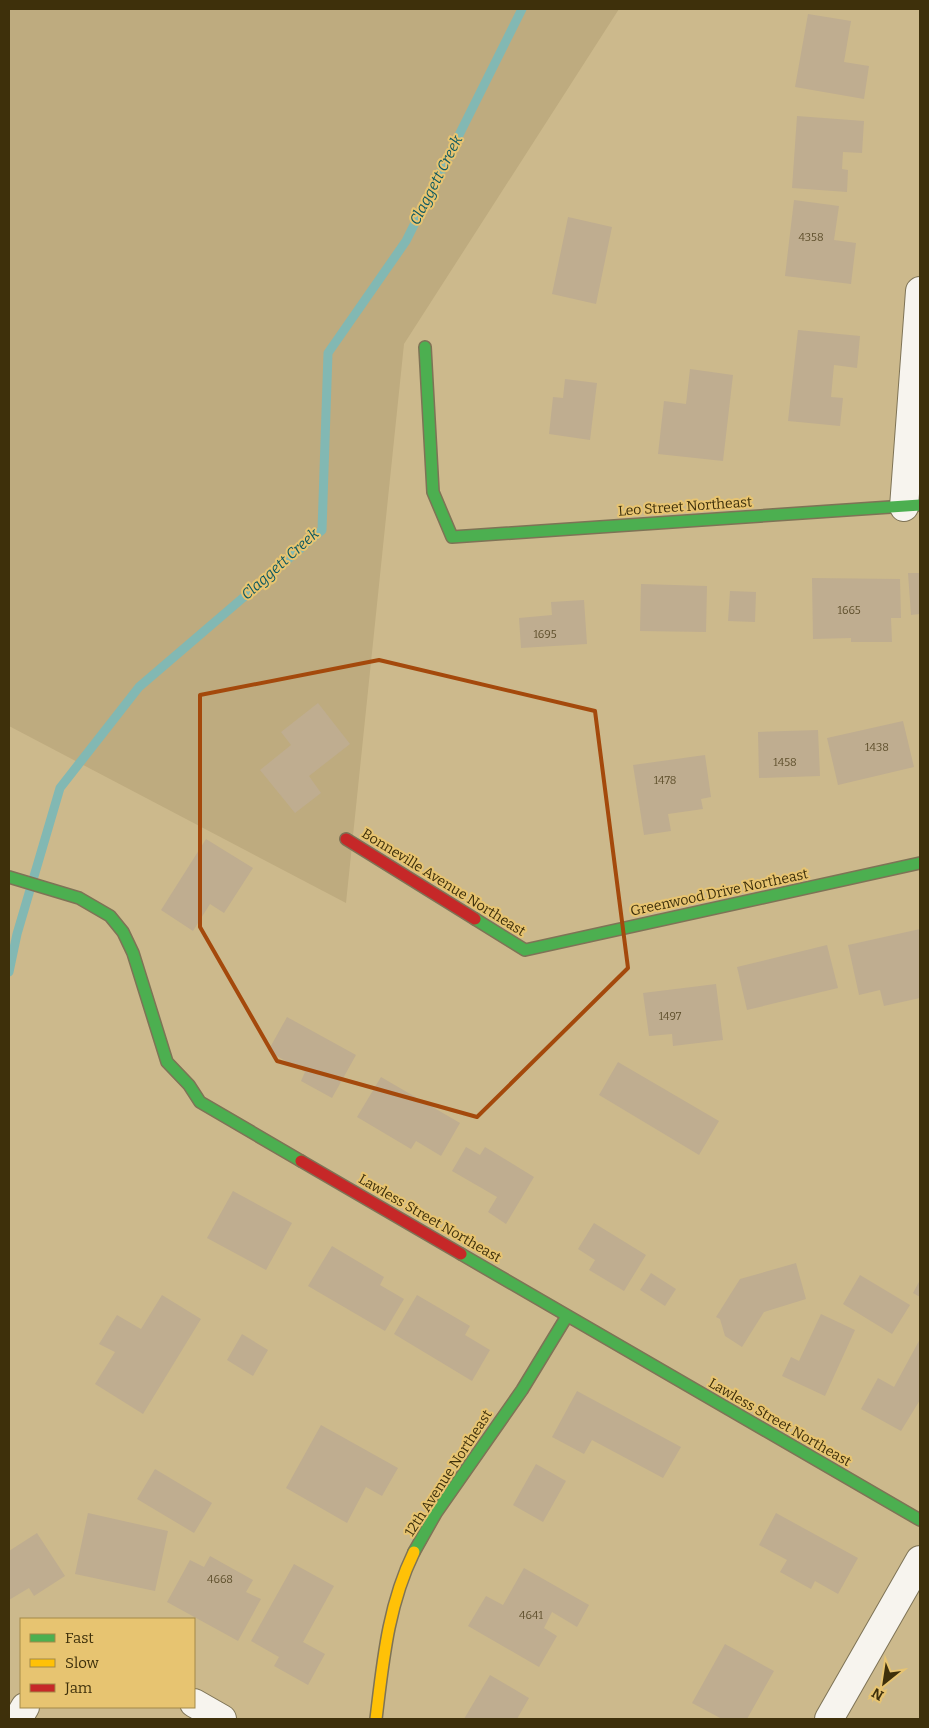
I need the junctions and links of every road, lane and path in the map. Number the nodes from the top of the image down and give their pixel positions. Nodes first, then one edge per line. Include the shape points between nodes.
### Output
1 (920, 291) edge
2 (425, 347) dead end
3 (912, 506) edge
4 (346, 839) dead end
5 (920, 863) edge
6 (9, 878) edge
7 (525, 950) joint
8 (567, 1316) junction
9 (920, 1520) edge
10 (920, 1560) edge
11 (195, 1704) edge
12 (24, 1708) edge
13 (18, 1719) edge
14 (222, 1719) edge
15 (376, 1719) edge
16 (829, 1719) edge

1 - 3 street
2 - 3 street, Leo Street Northeast via 434,492 452,537
4 - 7 street, Bonneville Avenue Northeast
5 - 7 street, Greenwood Drive Northeast
6 - 8 street, Lawless Street Northeast via 79,898 110,916 123,932 133,953 167,1062 200,1102
8 - 9 street, Lawless Street Northeast
8 - 15 street, 12th Avenue Northeast via 522,1390 452,1489 413,1557 397,1593 385,1648
10 - 16 street
11 - 14 street
12 - 13 street

